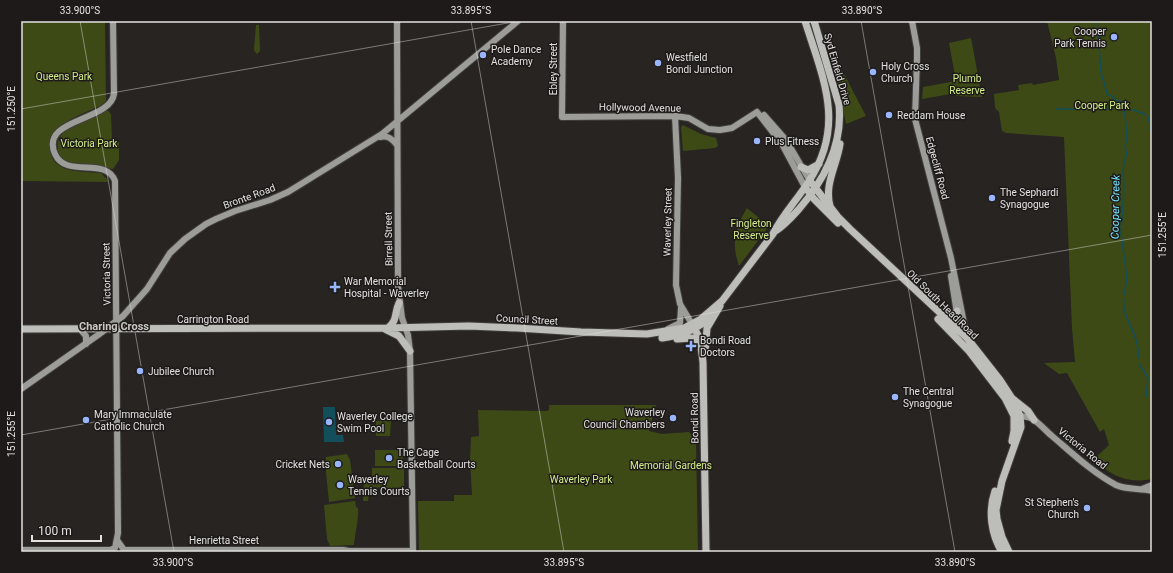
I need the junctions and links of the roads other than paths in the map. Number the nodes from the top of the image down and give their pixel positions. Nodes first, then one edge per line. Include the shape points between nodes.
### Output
1 (113, 21) edge
2 (397, 21) edge
3 (518, 21) edge
4 (563, 21) edge
5 (805, 21) edge
6 (814, 21) edge
7 (912, 21) edge
8 (758, 112) junction
9 (675, 116) junction
10 (562, 117) joint
11 (840, 118) junction
12 (397, 122) junction
13 (378, 137) junction
14 (397, 145) junction
15 (819, 164) junction
16 (801, 167) junction
17 (808, 184) junction
18 (813, 192) junction
19 (830, 207) junction
20 (773, 234) junction
21 (948, 249) junction
22 (399, 303) junction
23 (721, 304) junction
24 (681, 308) junction
25 (957, 312) junction
26 (117, 321) junction
27 (947, 321) junction
28 (406, 327) junction
29 (695, 327) junction
30 (107, 328) junction
31 (386, 328) junction
32 (21, 329) edge
33 (80, 329) junction
34 (117, 329) junction
35 (960, 332) junction
36 (662, 334) junction
37 (967, 338) junction
38 (700, 342) junction
39 (86, 344) junction
40 (410, 351) junction
41 (969, 352) junction
42 (703, 362) junction
43 (21, 389) edge
44 (1012, 398) junction
45 (1017, 416) junction
46 (1034, 420) junction
47 (1152, 485) edge
48 (1142, 489) junction
49 (1152, 491) edge
50 (117, 540) junction
51 (21, 550) edge
52 (1004, 551) edge
53 (413, 552) edge
54 (706, 552) edge

1 - 26 street, Victoria Street via 112,101 105,108 64,126 57,132 53,145 54,153 63,164 103,170 112,175 115,181
2 - 12 street, Birrell Street
3 - 12 street, Bronte Road
4 - 10 street, Ebley Street
5 - 15 main road, Syd Einfeld Drive via 825,84 829,106 829,126 824,153
6 - 11 main road, Syd Einfeld Drive via 837,94
7 - 21 street, Edgecliff Road via 917,48 915,119
8 - 9 street, Hollywood Avenue via 732,128 720,130 708,129 688,118
8 - 16 street via 780,132
8 - 17 street
9 - 10 street, Hollywood Avenue
9 - 24 street, Waverley Street via 678,178 676,285
11 - 18 main road, Syd Einfeld Drive via 833,155
11 - 19 main road via 838,156 827,194
12 - 13 street, Bronte Road
12 - 14 street, Birrell Street
13 - 14 street via 388,137
13 - 26 street, Bronte Road via 279,196 206,224 170,253 147,289
14 - 22 street, Birrell Street
15 - 16 main road via 808,170
15 - 17 main road, Syd Einfeld Drive
16 - 17 street
17 - 18 main road, Old South Head Road
17 - 20 main road via 778,223
18 - 19 main road, Old South Head Road
18 - 20 main road
18 - 41 main road, Old South Head Road via 837,223 922,302
19 - 27 main road, Old South Head Road
20 - 23 main road
21 - 25 street, Edgecliff Road
21 - 37 street, Edgecliff Road
22 - 28 street, Birrell Street
22 - 31 main road via 394,322
23 - 29 main road via 704,324
23 - 42 main road via 707,328
24 - 29 street, Waverley Street
24 - 36 street via 680,323
25 - 27 main road
25 - 35 street, Edgecliff Road
26 - 30 street, Bronte Road
26 - 34 street, Victoria Street
27 - 35 main road, Old South Head Road
28 - 31 main road, Carrington Road
28 - 36 main road, Council Street via 490,327
28 - 40 street, Birrell Street
29 - 36 main road, Council Street via 676,336
29 - 38 main road, Bondi Road
30 - 33 main road, Carrington Road
30 - 34 main road, Carrington Road
30 - 39 street, Bronte Road
31 - 34 main road, Carrington Road
31 - 40 main road via 399,336
32 - 33 main road, Carrington Road
33 - 39 street via 86,336
34 - 50 street, Victoria Street
35 - 37 main road, Old South Head Road
35 - 41 street, Edgecliff Road via 960,338
36 - 38 main road via 668,339 692,338
37 - 44 main road, Old South Head Road
38 - 42 main road, Bondi Road
39 - 43 street, Bronte Road
40 - 53 street, Birrell Street
41 - 45 main road, Old South Head Road
42 - 54 main road, Bondi Road
44 - 45 main road, Old South Head Road
44 - 46 main road via 1028,411
45 - 46 street, Victoria Road
45 - 52 main road, Old South Head Road via 1021,422 1020,431 1002,481 996,510
46 - 48 street, Victoria Road via 1110,481 1126,488
47 - 48 street, Victoria Road
48 - 49 street, Victoria Road
50 - 51 street via 115,548 110,550
50 - 53 street, Henrietta Street via 124,550

